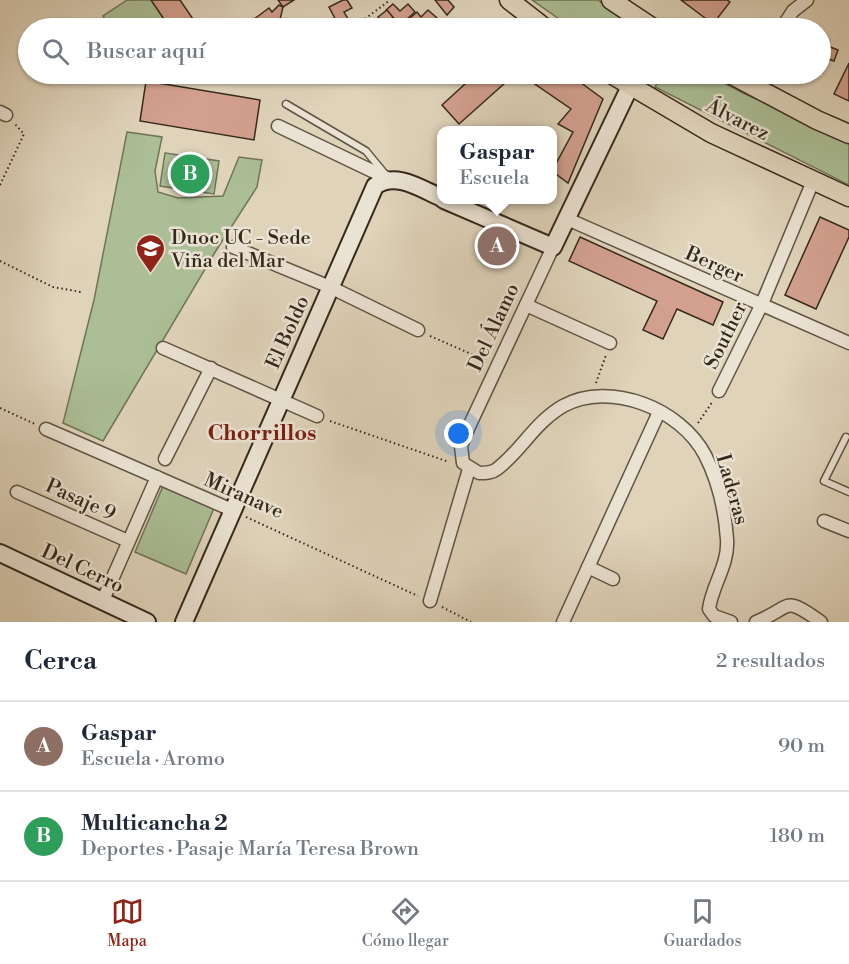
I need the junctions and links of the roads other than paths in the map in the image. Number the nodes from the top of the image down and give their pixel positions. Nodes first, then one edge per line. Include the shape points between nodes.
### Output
1 (509, 0) edge
2 (612, 0) edge
3 (807, 0) edge
4 (532, 18) edge
5 (638, 18) edge
6 (788, 18) edge
7 (632, 84) edge
8 (640, 84) edge
9 (757, 84) edge
10 (286, 104) dead end
11 (278, 126) dead end
12 (849, 134) edge
13 (389, 180) junction
14 (813, 181) junction
15 (437, 196) edge
16 (849, 198) edge
17 (454, 204) edge
18 (565, 218) junction
19 (233, 247) dead end
20 (553, 247) junction
21 (330, 287) junction
22 (526, 305) junction
23 (761, 306) junction
24 (418, 330) road end
25 (610, 343) road end
26 (849, 344) edge
27 (163, 348) dead end
28 (211, 368) junction
29 (719, 391) road end
30 (281, 399) junction
31 (659, 412) junction
32 (317, 416) road end
33 (46, 429) road end
34 (846, 437) dead end
35 (165, 459) dead end
36 (469, 469) junction
37 (157, 477) junction
38 (17, 492) dead end
39 (849, 492) edge
40 (232, 510) junction
41 (824, 521) dead end
42 (849, 531) edge
43 (129, 541) junction
44 (0, 553) edge
45 (588, 567) junction
46 (613, 579) dead end
47 (102, 600) junction
48 (430, 601) road end
49 (709, 609) junction
50 (147, 622) edge
51 (184, 622) edge
52 (563, 622) edge
53 (703, 622) edge
54 (731, 622) edge
55 (756, 622) edge
56 (821, 622) edge

1 - 4 main road
2 - 5 main road
3 - 6 street
7 - 18 street, Del Álamo
8 - 14 main road, Álvarez via 711,133
9 - 12 main road
10 - 13 lane via 366,151
11 - 13 street
13 - 15 street via 408,183
13 - 21 street, El Boldo via 375,186
14 - 16 main road, Álvarez
14 - 23 street, Souther
17 - 20 street
18 - 20 street, Del Álamo
18 - 23 street, Berger
19 - 21 street
20 - 22 street, Del Álamo
21 - 24 street
21 - 30 street, El Boldo
22 - 25 street
22 - 36 street, Del Álamo via 461,446 460,456
23 - 26 street, Berger
23 - 29 street, Souther
27 - 28 street
28 - 30 street
28 - 35 street
30 - 32 street
30 - 40 street, El Boldo
31 - 36 street, Laderas via 624,398 591,397 564,405 540,422 496,469 485,473
31 - 45 street
31 - 49 street, Laderas via 690,435 705,454 723,511 728,542 726,560
33 - 37 street, Miranave
34 - 39 lane via 824,481
36 - 48 street
37 - 40 street, Miranave
37 - 43 street
38 - 43 street, Pasaje 9
40 - 51 street, El Boldo
41 - 42 street
43 - 47 street
44 - 47 street, Del Cerro
45 - 46 street
45 - 52 street
47 - 50 street, Del Cerro
49 - 53 street, Laderas
49 - 54 street via 714,616
55 - 56 street via 786,605 800,607

